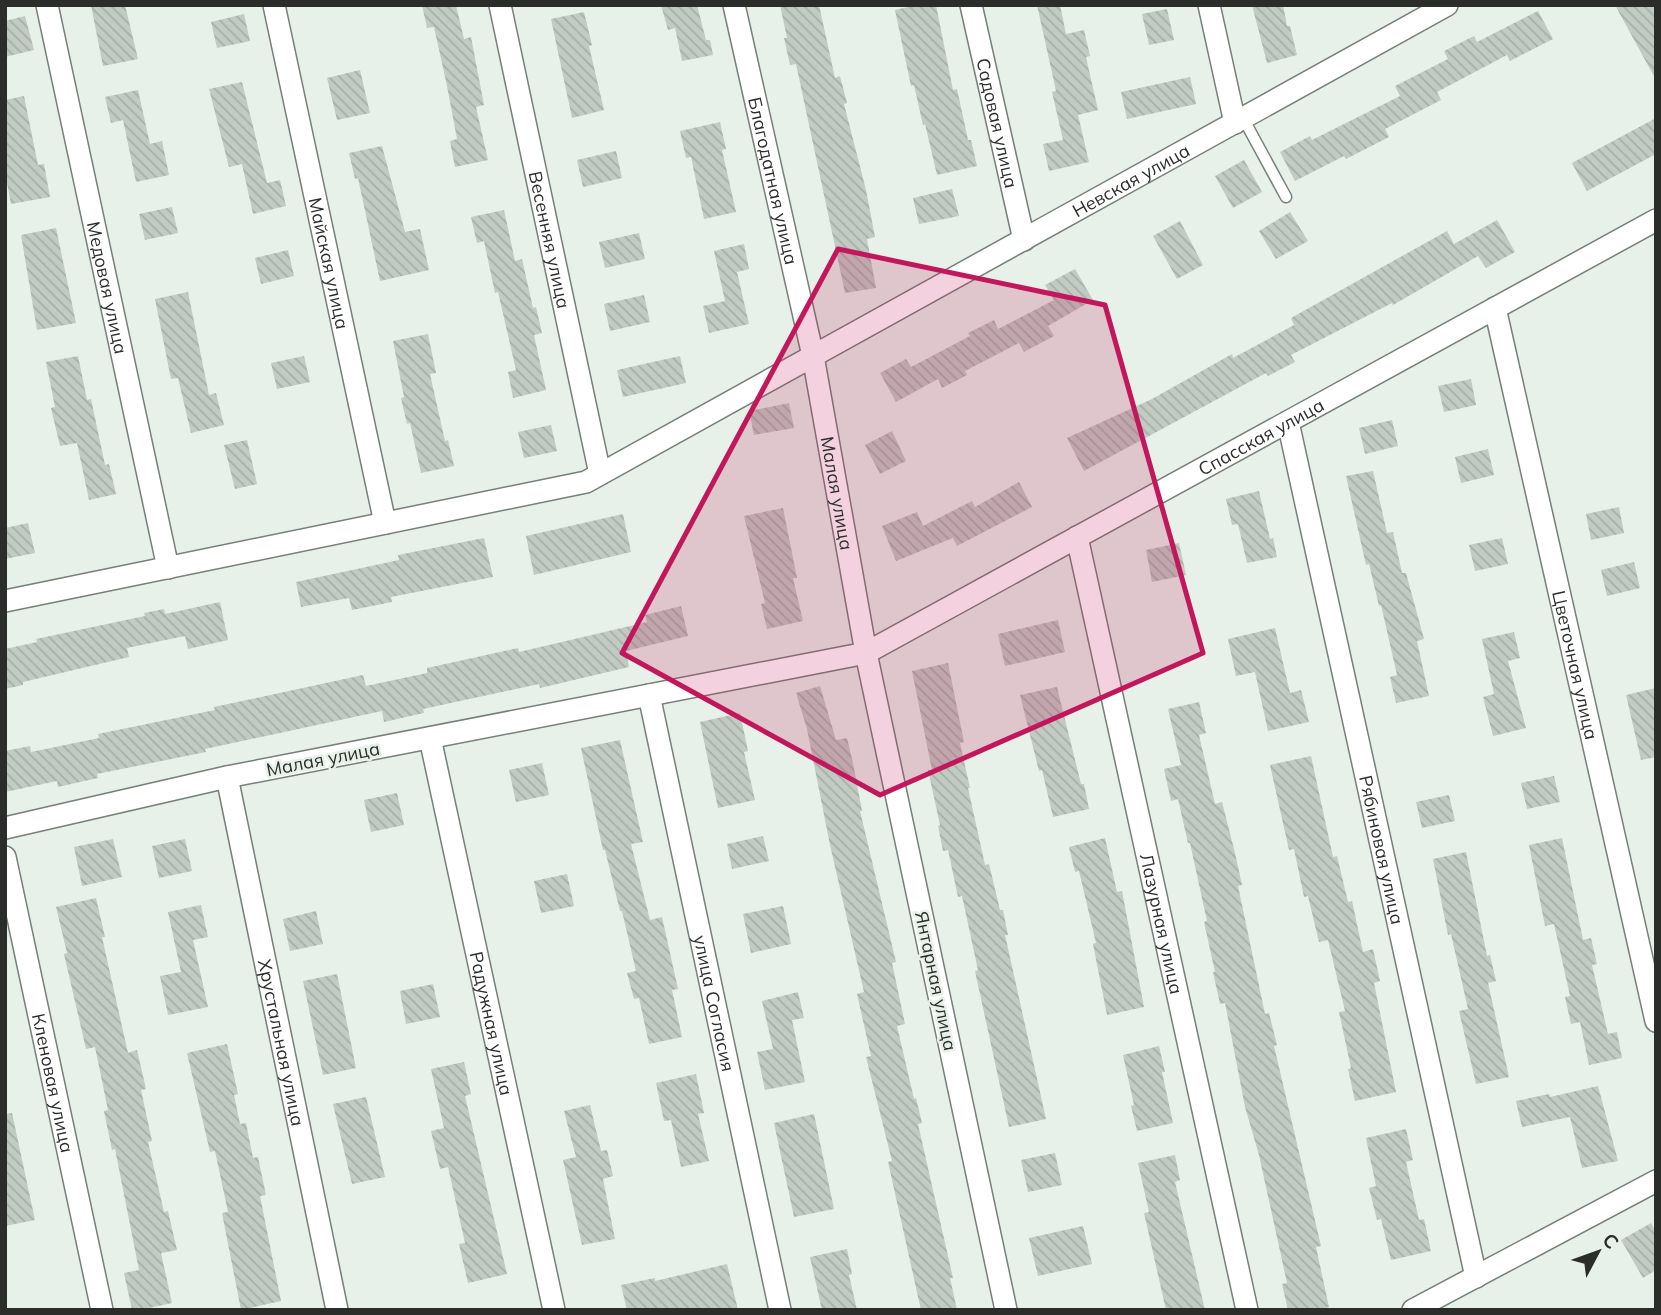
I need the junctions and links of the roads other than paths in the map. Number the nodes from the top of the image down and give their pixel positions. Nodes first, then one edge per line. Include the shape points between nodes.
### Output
1 (47, 5) edge
2 (274, 5) edge
3 (500, 5) edge
4 (734, 5) edge
5 (971, 5) edge
6 (1209, 5) edge
7 (1444, 6) edge
8 (1239, 121) junction
9 (1286, 197) dead end
10 (1656, 220) edge
11 (1024, 240) junction
12 (1495, 308) junction
13 (813, 356) junction
14 (1287, 422) junction
15 (600, 474) junction
16 (386, 523) junction
17 (1077, 537) junction
18 (168, 568) junction
19 (5, 601) edge
20 (866, 653) junction
21 (649, 695) junction
22 (430, 738) junction
23 (227, 777) junction
24 (5, 828) edge
25 (5, 857) edge
26 (1656, 1021) edge
27 (1656, 1181) edge
28 (1476, 1277) junction
29 (102, 1310) edge
30 (337, 1310) edge
31 (554, 1310) edge
32 (780, 1310) edge
33 (1006, 1310) edge
34 (1247, 1310) edge
35 (1413, 1310) edge

1 - 18 street, Медовая улица
2 - 16 street, Майская улица
3 - 15 street, Весенняя улица
4 - 13 street, Благодатная улица
5 - 11 street, Садовая улица
6 - 8 street
7 - 8 street, Невская улица
8 - 9 lane
8 - 11 street, Невская улица
10 - 12 street, Спасская улица
11 - 13 street, Невская улица
12 - 14 street, Спасская улица
12 - 26 street, Цветочная улица
13 - 15 street
13 - 20 street, Малая улица
14 - 17 street, Спасская улица
14 - 28 street, Рябиновая улица
15 - 16 street via 586,482
16 - 18 street
17 - 20 street, Спасская улица
17 - 34 street, Лазурная улица
18 - 19 street
20 - 21 street, Малая улица
20 - 33 street, Янтарная улица
21 - 22 street, Малая улица
21 - 32 street, улица Согласия
22 - 23 street, Малая улица
22 - 31 street, Радужная улица
23 - 24 street, Малая улица
23 - 30 street, Хрустальная улица
25 - 29 street, Кленовая улица
27 - 28 street
28 - 35 street

